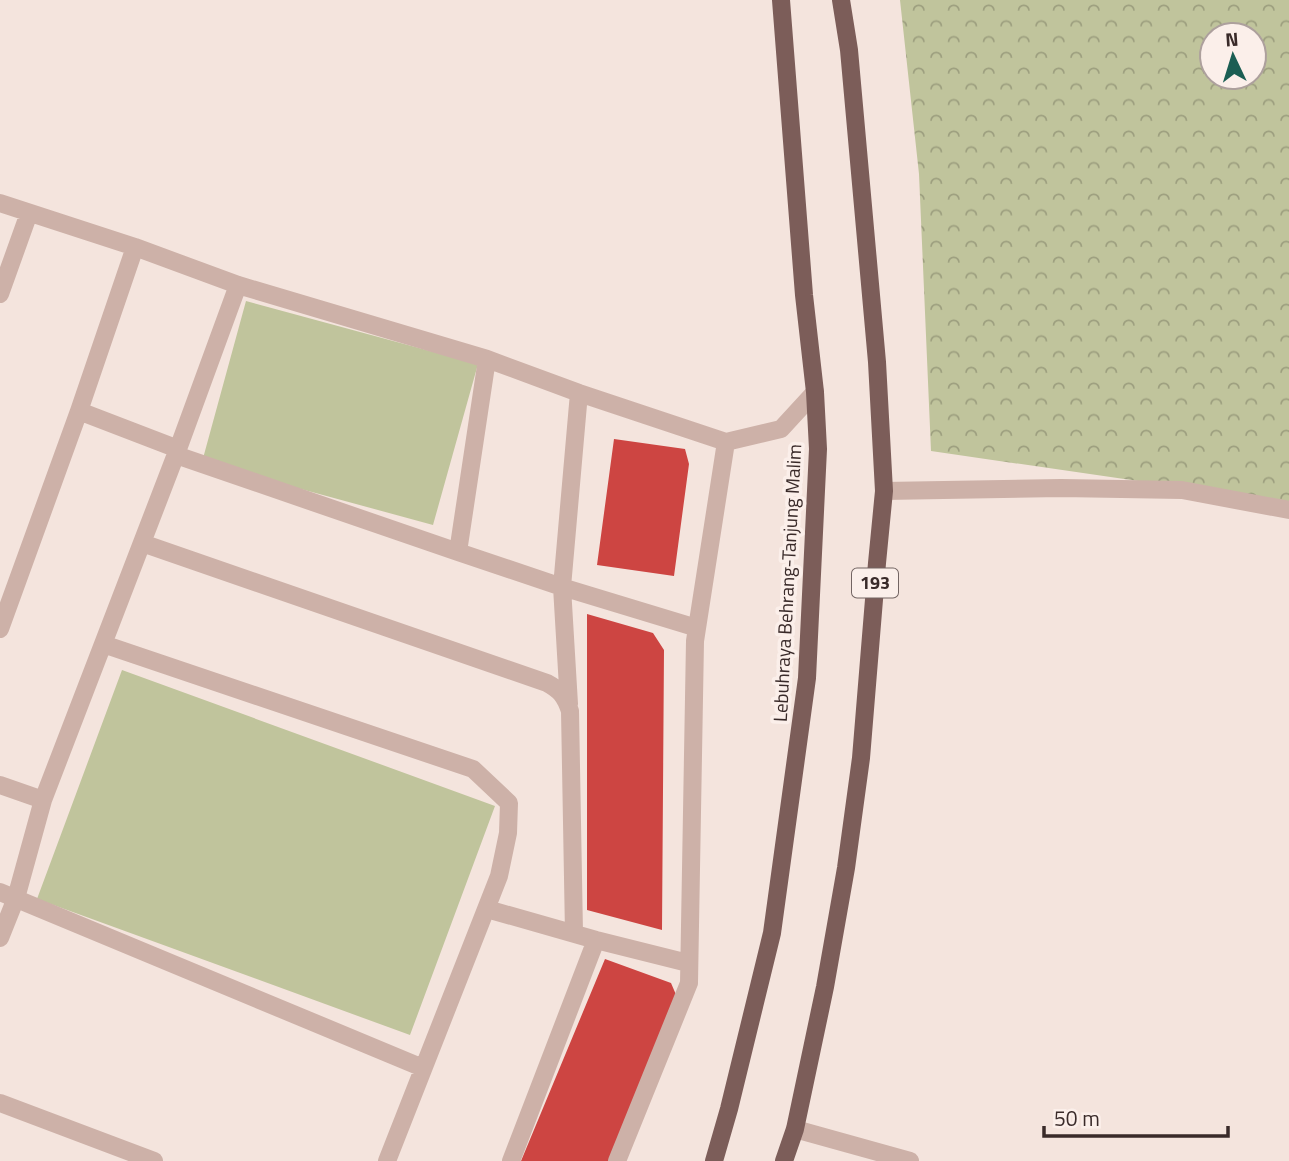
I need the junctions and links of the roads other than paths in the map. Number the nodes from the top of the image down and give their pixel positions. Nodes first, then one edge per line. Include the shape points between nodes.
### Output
1 (781, 0) edge
2 (841, 0) edge
3 (0, 203) edge
4 (29, 213) junction
5 (135, 247) junction
6 (238, 285) junction
7 (0, 294) edge
8 (486, 359) junction
9 (815, 392) junction
10 (579, 393) junction
11 (79, 411) junction
12 (726, 442) junction
13 (177, 452) junction
14 (884, 491) junction
15 (1289, 510) edge
16 (142, 543) junction
17 (458, 552) junction
18 (562, 587) junction
19 (697, 628) junction
20 (0, 629) edge
21 (103, 644) junction
22 (570, 710) junction
23 (0, 785) edge
24 (43, 800) junction
25 (8, 895) edge
26 (487, 909) junction
27 (574, 933) junction
28 (0, 938) edge
29 (596, 940) junction
30 (688, 963) junction
31 (423, 1068) junction
32 (0, 1103) edge
33 (795, 1129) junction
34 (876, 1157) edge
35 (154, 1161) edge
36 (387, 1161) edge
37 (511, 1161) edge
38 (617, 1161) edge
39 (714, 1161) edge
40 (784, 1161) edge
41 (910, 1161) edge

1 - 9 main road, Lebuhraya Behrang-Tanjung Malim
2 - 14 main road, 193 via 877,362
3 - 4 street
4 - 5 street
4 - 7 street
5 - 6 street
5 - 11 street
6 - 8 street
6 - 13 street
8 - 10 street
8 - 17 street
9 - 12 street via 781,429
9 - 39 main road, Lebuhraya Behrang-Tanjung Malim via 818,449 807,678 772,933
10 - 12 street
10 - 18 street
11 - 13 street
11 - 20 street
12 - 19 street
13 - 16 street
13 - 17 street
14 - 15 street via 1182,491
14 - 33 main road, 193 via 852,827
16 - 21 street
16 - 22 street via 547,683 566,697
17 - 18 street
18 - 19 street
18 - 22 street
19 - 30 street
21 - 24 street
21 - 26 street via 473,769 509,803 504,855
22 - 27 street
23 - 24 street
24 - 25 street
25 - 28 street
25 - 31 street
26 - 27 street
26 - 31 street
27 - 29 street
29 - 30 street
29 - 37 street
30 - 38 street via 689,983
31 - 36 street
32 - 35 street
33 - 34 street
33 - 40 main road, 193
34 - 41 street

